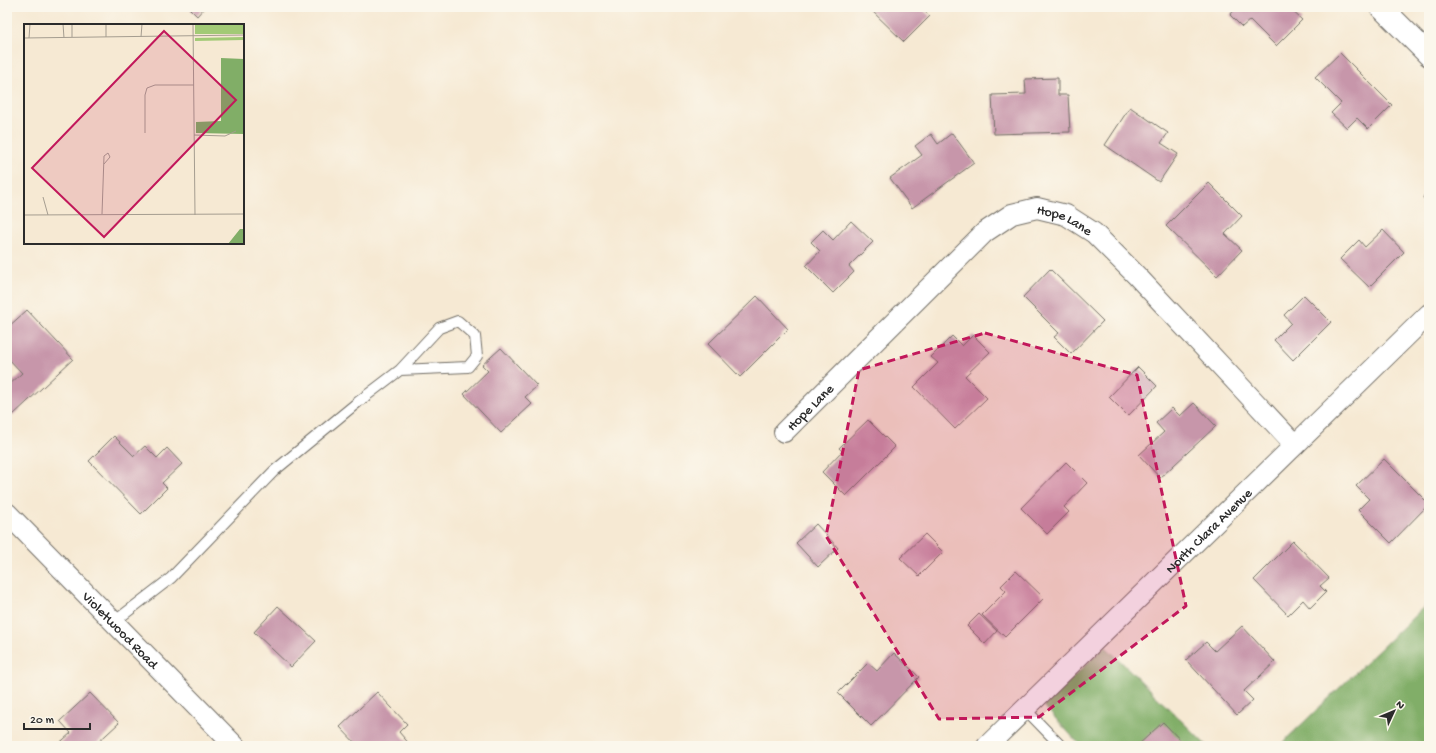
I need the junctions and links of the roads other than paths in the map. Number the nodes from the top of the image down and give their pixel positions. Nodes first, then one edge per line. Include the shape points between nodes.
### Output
1 (1381, 7) edge
2 (1429, 55) edge
3 (1429, 314) edge
4 (400, 370) junction
5 (784, 432) dead end
6 (1295, 445) junction
7 (7, 513) edge
8 (114, 622) junction
9 (1025, 709) junction
10 (235, 746) edge
11 (987, 746) edge
12 (1061, 746) edge

1 - 2 street
3 - 6 street, North Clara Avenue
4 - 4 lane via 439,328 458,321 475,336 477,356 468,368
4 - 8 lane via 274,471 171,578
5 - 6 street, Hope Lane via 985,232 1012,214 1037,208 1066,215 1094,233
6 - 9 street, North Clara Avenue
7 - 8 street, Violetwood Road
8 - 10 street, Violetwood Road
9 - 11 street, North Clara Avenue
9 - 12 lane

